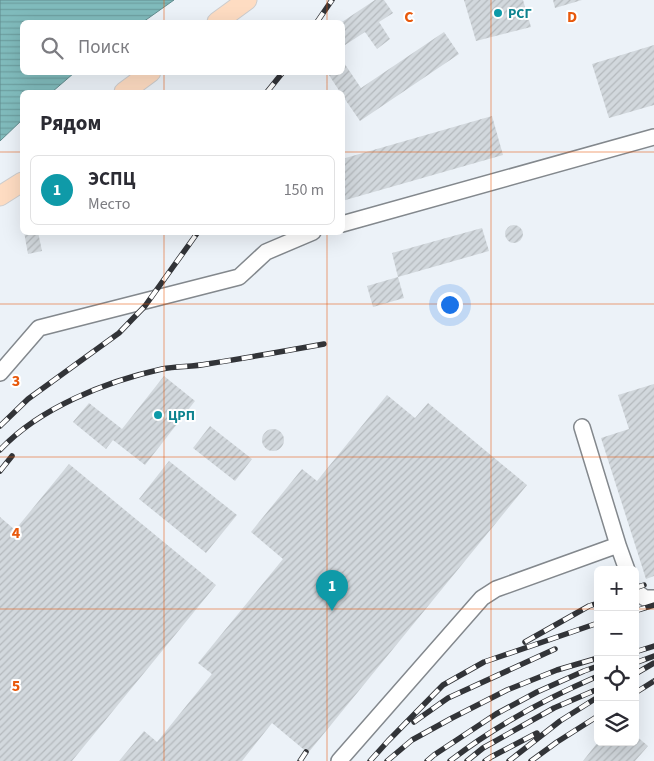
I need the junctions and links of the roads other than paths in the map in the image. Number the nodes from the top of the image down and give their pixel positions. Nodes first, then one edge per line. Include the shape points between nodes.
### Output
1 (247, 0) edge
2 (220, 20) edge
3 (146, 75) edge
4 (127, 90) edge
5 (654, 137) edge
6 (20, 183) edge
7 (0, 196) edge
8 (345, 223) edge
9 (306, 235) edge
10 (0, 373) edge
11 (582, 427) dead end
12 (618, 545) junction
13 (626, 566) edge
14 (639, 594) edge
15 (654, 598) edge
16 (339, 761) edge

1 - 2 main road
3 - 4 main road
5 - 8 street
6 - 7 main road
9 - 10 street via 266,252 239,277 39,328
11 - 12 street
12 - 13 street
12 - 16 street via 496,588 482,598
14 - 15 street

